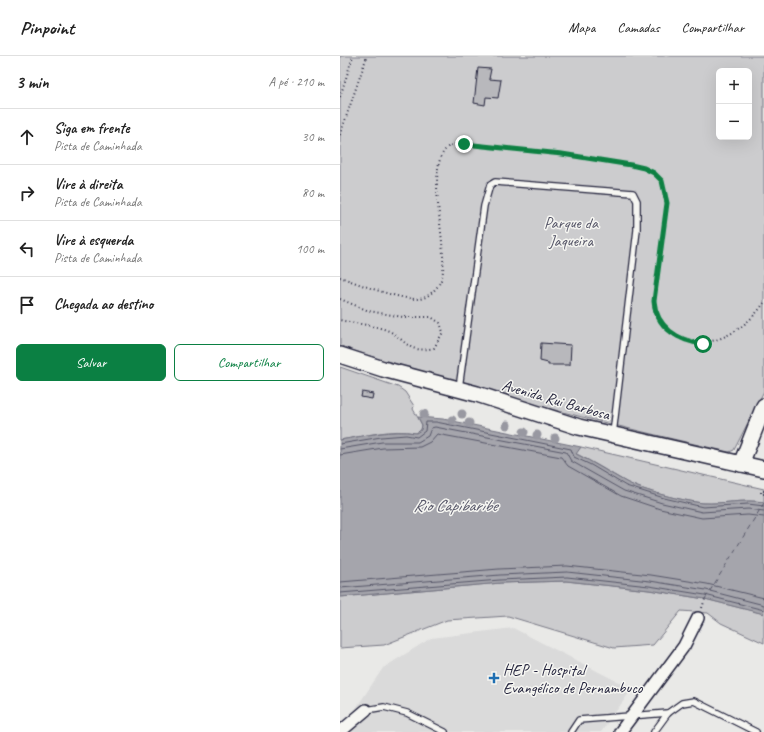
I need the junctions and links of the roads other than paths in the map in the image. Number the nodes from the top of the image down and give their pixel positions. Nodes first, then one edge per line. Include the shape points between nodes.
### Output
1 (340, 355) edge
2 (459, 389) junction
3 (764, 406) edge
4 (613, 434) junction
5 (740, 464) junction
6 (764, 469) edge
7 (698, 618) dead end
8 (366, 710) joint
9 (668, 713) junction
10 (632, 716) junction
11 (340, 732) edge
12 (445, 732) edge
13 (571, 732) edge
14 (620, 732) edge
15 (654, 732) edge
16 (756, 732) edge

1 - 2 main road, Avenida Rui Barbosa
2 - 4 main road, Avenida Rui Barbosa via 579,427
2 - 4 lane via 485,201 490,185 496,182 633,193 637,201 637,230
3 - 5 main road
4 - 5 main road, Avenida Rui Barbosa
5 - 6 main road, Avenida Rui Barbosa
7 - 10 street via 684,646
8 - 11 street
8 - 12 lane via 384,707 407,713
9 - 10 lane
9 - 15 lane
9 - 16 lane via 682,703 694,702
10 - 13 lane via 579,720
10 - 14 street

